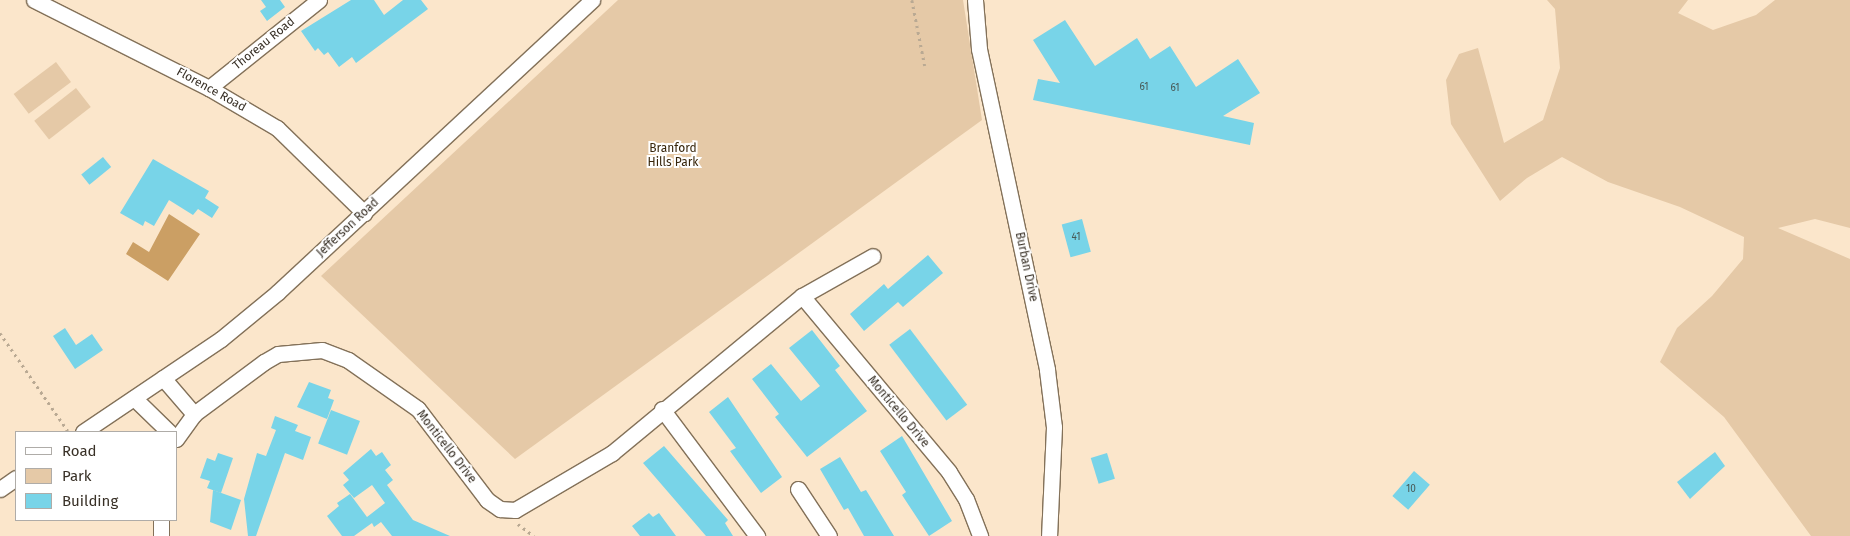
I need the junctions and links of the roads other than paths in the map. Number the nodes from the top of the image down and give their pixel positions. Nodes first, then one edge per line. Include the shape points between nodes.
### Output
1 (34, 0) edge
2 (319, 0) edge
3 (592, 0) edge
4 (975, 0) edge
5 (209, 88) junction
6 (364, 213) junction
7 (873, 256) dead end
8 (802, 296) junction
9 (163, 378) junction
10 (134, 398) junction
11 (662, 409) junction
12 (194, 414) junction
13 (84, 431) edge
14 (168, 431) edge
15 (178, 436) edge
16 (15, 479) edge
17 (0, 489) edge
18 (798, 490) dead end
19 (161, 521) edge
20 (161, 536) edge
21 (757, 536) edge
22 (829, 536) edge
23 (980, 536) edge
24 (1049, 536) edge

1 - 5 street, Florence Road
2 - 5 street, Thoreau Road
3 - 6 street, Jefferson Road
4 - 24 street, Burban Drive via 979,49 1047,370 1054,427
5 - 6 street, Florence Road via 277,128
6 - 9 street, Jefferson Road via 278,292
7 - 8 street, Monticello Drive
8 - 11 street, Monticello Drive
8 - 23 street, Monticello Drive via 949,472 966,499
9 - 10 street, Jefferson Road
9 - 12 street
10 - 13 street, Jefferson Road
10 - 14 street
11 - 12 street, Monticello Drive via 612,453 516,510 500,509 487,500 418,409 348,360 322,350 278,354
11 - 21 street
12 - 15 street, Monticello Drive
16 - 17 street
18 - 22 street
19 - 20 street

